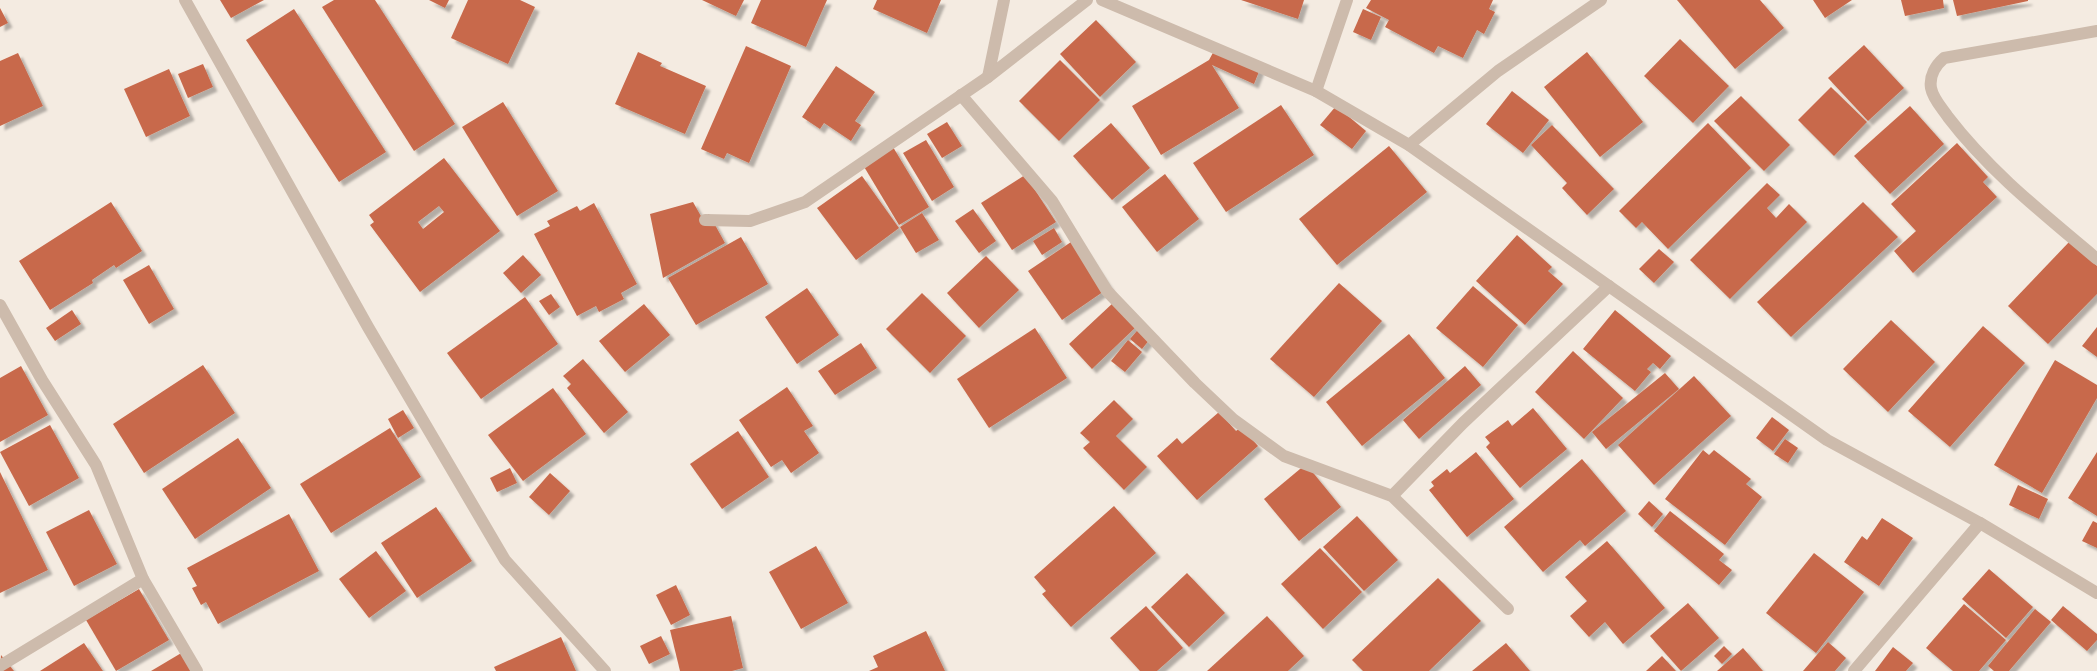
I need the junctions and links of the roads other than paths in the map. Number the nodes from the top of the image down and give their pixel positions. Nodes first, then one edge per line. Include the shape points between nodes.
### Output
1 (185, 0) edge
2 (1004, 0) edge
3 (1086, 0) edge
4 (1102, 0) edge
5 (1347, 0) edge
6 (1600, 0) edge
7 (2097, 31) edge
8 (988, 77) junction
9 (1316, 91) junction
10 (961, 95) junction
11 (1409, 145) junction
12 (705, 220) dead end
13 (2097, 259) edge
14 (1609, 286) junction
15 (2, 313) edge
16 (1392, 496) junction
17 (1980, 523) junction
18 (143, 579) junction
19 (2097, 592) edge
20 (1508, 609) dead end
21 (0, 666) edge
22 (197, 671) edge
23 (604, 671) edge
24 (1854, 671) edge

1 - 23 street via 368,327 505,560
2 - 8 street
3 - 8 street
4 - 9 street
5 - 9 street
6 - 11 street via 1498,71
7 - 13 street via 1944,58 1936,64 1931,79 1936,101 1969,145 2037,209
8 - 10 street
9 - 11 street
10 - 12 street via 805,202 750,221
10 - 16 street via 1052,201 1107,291 1233,419 1284,456
11 - 14 street
14 - 16 street via 1462,423
14 - 17 street via 1827,440
15 - 18 street via 96,465
16 - 20 street
17 - 19 street
17 - 24 street
18 - 21 street
18 - 22 street

